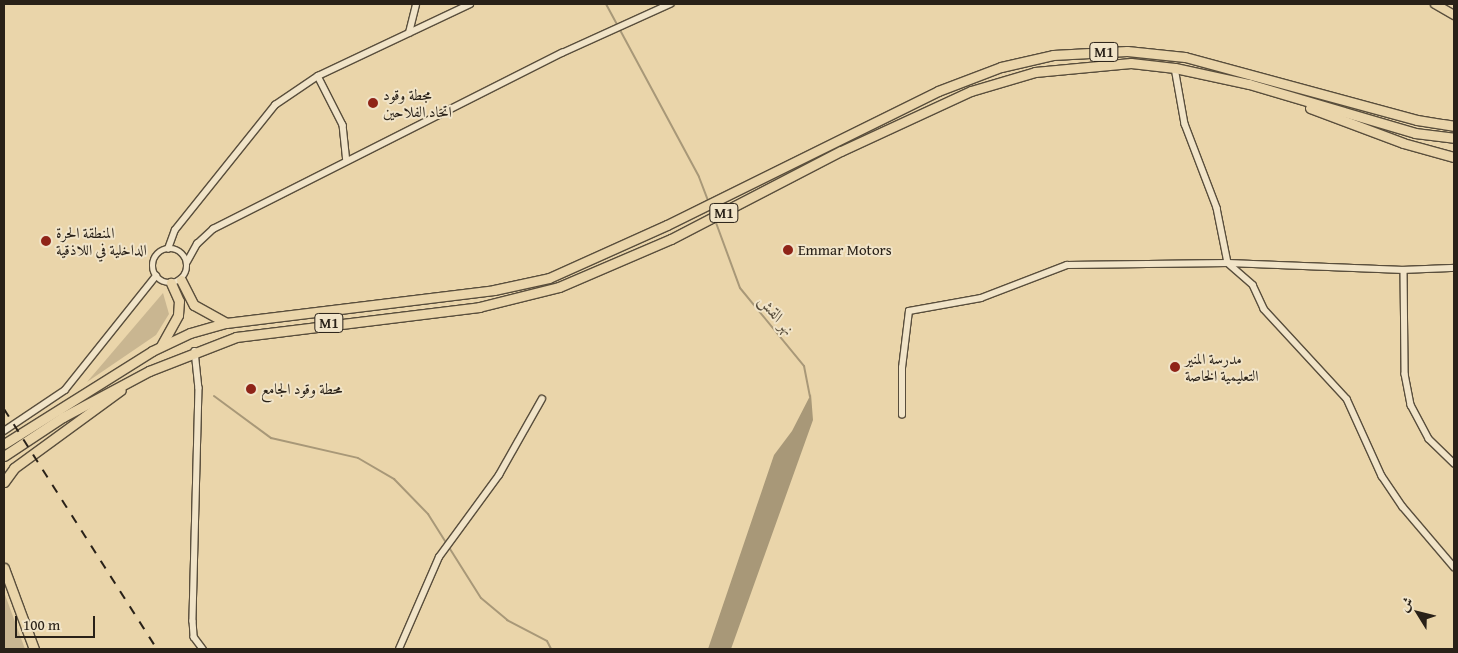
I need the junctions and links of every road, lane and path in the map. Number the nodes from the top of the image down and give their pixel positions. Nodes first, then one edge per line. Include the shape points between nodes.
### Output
1 (416, 4) edge
2 (470, 4) edge
3 (670, 4) edge
4 (1435, 4) edge
5 (1454, 15) edge
6 (409, 33) junction
7 (1176, 68) junction
8 (318, 76) junction
9 (1249, 84) junction
10 (1454, 126) edge
11 (1454, 138) edge
12 (1454, 157) edge
13 (348, 161) junction
14 (168, 249) junction
15 (187, 262) junction
16 (1228, 263) junction
17 (1454, 268) edge
18 (1404, 270) junction
19 (156, 276) junction
20 (180, 280) junction
21 (171, 284) junction
22 (226, 323) junction
23 (161, 346) junction
24 (195, 351) junction
25 (133, 380) junction
26 (542, 400) dead end
27 (902, 415) dead end
28 (4, 431) edge
29 (4, 444) edge
30 (4, 456) edge
31 (1454, 463) edge
32 (4, 482) edge
33 (1454, 566) edge
34 (4, 568) edge
35 (34, 649) edge
36 (204, 649) edge
37 (399, 649) edge

1 - 6 street
2 - 6 street
3 - 13 street
4 - 5 main road
6 - 8 street
7 - 9 highway, M1
7 - 16 street via 1185,124 1217,208
7 - 24 highway, M1 via 1131,64 1084,65 1035,72 990,85 841,151 671,239 559,287 479,307 296,327 236,337
8 - 13 street via 343,125
8 - 14 street via 275,105 251,131 175,230
9 - 11 highway, M1 via 1415,133
9 - 12 highway via 1403,143
10 - 22 highway, M1 via 1418,120 1184,57 1128,51 1053,55 1001,67 938,90 667,225 549,278
13 - 15 street via 213,228 197,244
14 - 15 street via 182,253
14 - 19 street via 154,261
15 - 20 street
16 - 18 street
16 - 27 street via 1067,265 981,298 909,311 902,368
16 - 33 street via 1254,286 1264,309 1347,399 1382,476 1403,507
17 - 18 street
18 - 31 street via 1405,374 1411,405 1429,439
19 - 21 street
19 - 28 street via 65,390
20 - 21 street
20 - 22 highway via 194,305
21 - 23 highway via 179,301 178,315
22 - 23 highway, M1
23 - 29 highway, M1
24 - 25 highway, M1
24 - 36 street via 199,388 193,621 194,637
25 - 30 highway, M1 via 63,417
25 - 32 highway via 14,468
26 - 37 street via 499,475 439,557
34 - 35 highway

